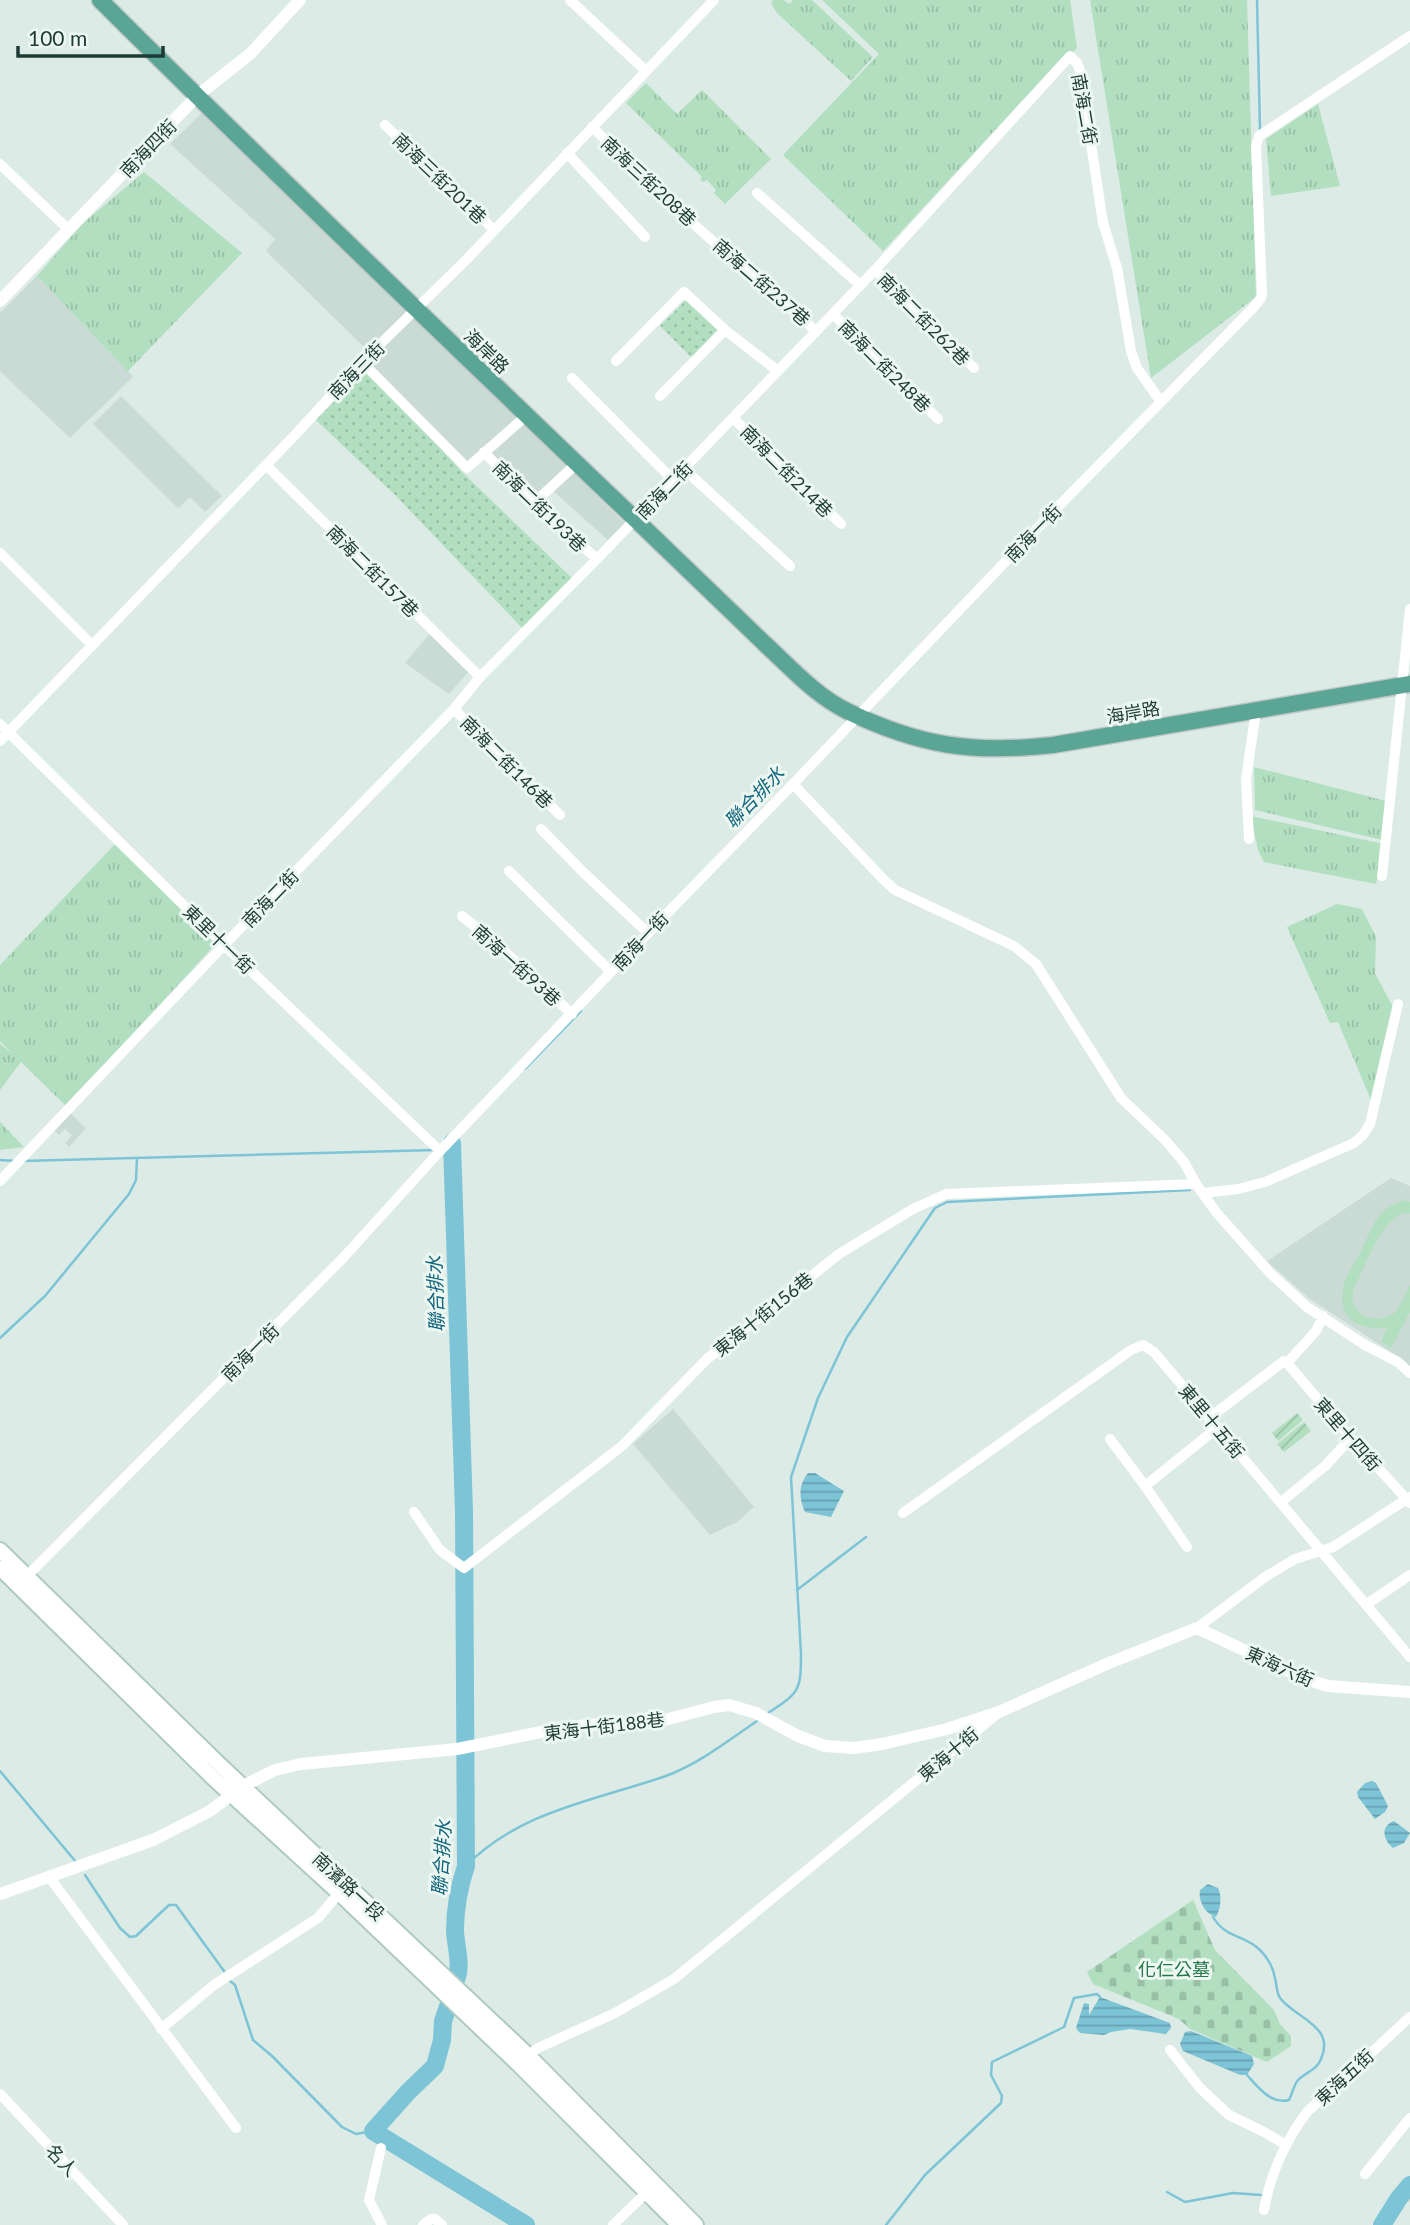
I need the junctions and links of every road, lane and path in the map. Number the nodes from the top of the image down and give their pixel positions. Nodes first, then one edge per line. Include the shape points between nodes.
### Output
1 (100, 0) edge
2 (300, 0) edge
3 (570, 0) edge
4 (714, 0) edge
5 (1410, 36) edge
6 (646, 71) junction
7 (197, 96) junction
8 (385, 125) dead end
9 (592, 127) junction
10 (567, 153) junction
11 (0, 164) edge
12 (757, 193) dead end
13 (69, 230) junction
14 (494, 230) junction
15 (707, 234) joint
16 (645, 237) dead end
17 (875, 270) junction
18 (860, 285) junction
19 (0, 301) edge
20 (417, 309) junction
21 (833, 314) junction
22 (725, 330) junction
23 (816, 331) junction
24 (616, 361) dead end
25 (362, 362) junction
26 (974, 368) dead end
27 (778, 371) junction
28 (572, 378) dead end
29 (660, 396) dead end
30 (1161, 402) junction
31 (526, 416) junction
32 (733, 418) junction
33 (938, 419) dead end
34 (484, 452) junction
35 (576, 464) junction
36 (266, 465) junction
37 (684, 469) junction
38 (673, 480) junction
39 (534, 503) junction
40 (636, 519) junction
41 (841, 524) dead end
42 (0, 553) edge
43 (597, 559) junction
44 (790, 566) dead end
45 (1410, 610) edge
46 (92, 645) junction
47 (481, 677) junction
48 (1406, 685) edge
49 (454, 709) junction
50 (1256, 711) junction
51 (861, 716) junction
52 (0, 724) edge
53 (8, 732) junction
54 (0, 741) edge
55 (793, 784) junction
56 (560, 815) dead end
57 (541, 829) dead end
58 (1249, 839) dead end
59 (509, 871) dead end
60 (1382, 876) dead end
61 (462, 916) dead end
62 (648, 933) junction
63 (224, 945) junction
64 (611, 972) junction
65 (1398, 1004) dead end
66 (572, 1014) junction
67 (440, 1151) junction
68 (0, 1181) edge
69 (1196, 1184) junction
70 (1203, 1193) junction
71 (1323, 1316) junction
72 (1287, 1363) junction
73 (1410, 1373) edge
74 (1209, 1418) junction
75 (1217, 1428) junction
76 (1351, 1438) junction
77 (1110, 1439) dead end
78 (1145, 1486) junction
79 (1409, 1500) edge
80 (1281, 1502) junction
81 (414, 1512) dead end
82 (903, 1513) dead end
83 (1187, 1547) dead end
84 (0, 1550) edge
85 (1322, 1552) junction
86 (0, 1568) edge
87 (1410, 1575) edge
88 (22, 1581) junction
89 (1367, 1604) junction
90 (1197, 1628) junction
91 (1410, 1657) edge
92 (1410, 1692) edge
93 (999, 1712) junction
94 (238, 1790) junction
95 (50, 1878) junction
96 (339, 1893) junction
97 (0, 1894) edge
98 (1410, 2017) edge
99 (161, 2029) junction
100 (1170, 2050) dead end
101 (523, 2060) junction
102 (0, 2094) edge
103 (1410, 2118) edge
104 (236, 2128) dead end
105 (1286, 2145) junction
106 (381, 2148) dead end
107 (1365, 2174) dead end
108 (651, 2189) junction
109 (1264, 2210) dead end
110 (123, 2225) edge
111 (382, 2225) edge
112 (423, 2225) edge
113 (442, 2225) edge
114 (613, 2225) edge
115 (679, 2225) edge
116 (696, 2225) edge

1 - 7 main road, 海岸路
2 - 7 street, 南海四街 via 250,54
3 - 6 street
4 - 6 street, 南海三街
5 - 30 street, 南海一街 via 1259,136 1262,296
6 - 9 street, 南海三街
7 - 13 street, 南海四街
7 - 20 main road, 海岸路
8 - 14 street, 南海三街201巷
9 - 10 street, 南海三街
9 - 15 street, 南海三街208巷
10 - 14 street, 南海三街
10 - 16 street
11 - 13 street
12 - 18 street
13 - 19 street, 南海四街
14 - 20 street, 南海三街
15 - 23 street, 南海二街237巷
17 - 18 street, 南海二街
17 - 26 street, 南海二街262巷
17 - 30 street, 南海二街 via 1070,56 1080,71 1103,223 1117,268 1131,351
18 - 21 street, 南海二街
20 - 25 street, 南海三街
20 - 31 main road, 海岸路
21 - 23 street, 南海二街
21 - 33 street, 南海二街248巷
22 - 24 street via 684,292
22 - 27 street
22 - 29 street
23 - 27 street, 南海二街
25 - 34 street via 467,468
25 - 36 street, 南海三街
27 - 32 street, 南海二街
28 - 38 street
30 - 51 street, 南海一街
31 - 34 street
31 - 35 main road, 海岸路
32 - 37 street, 南海二街
32 - 41 street, 南海二街214巷
34 - 39 street, 南海二街193巷
35 - 39 street
35 - 40 main road, 海岸路
36 - 46 street, 南海三街
36 - 47 street, 南海二街157巷
37 - 38 street, 南海二街
37 - 44 street
38 - 40 street, 南海二街
39 - 43 street, 南海二街193巷
40 - 43 street, 南海二街
40 - 51 main road, 海岸路 via 803,679
42 - 46 street
43 - 47 street, 南海二街
45 - 48 street
46 - 53 street, 南海三街
47 - 49 street, 南海二街
48 - 50 main road, 海岸路
48 - 60 street
49 - 56 street, 南海二街146巷
49 - 63 street, 南海二街
50 - 51 main road, 海岸路 via 1053,745 981,750 908,736
50 - 58 street via 1246,779
51 - 55 street, 南海一街
52 - 53 street, 東里十一街
53 - 54 street, 南海三街
53 - 63 street, 東里十一街
55 - 62 street, 南海一街
55 - 69 street via 895,890 1014,946 1036,964 1121,1098 1164,1139
57 - 62 street
59 - 64 street
61 - 66 street, 南海一街93巷
62 - 64 street, 南海一街
63 - 67 street, 東里十一街
63 - 68 street, 南海二街
64 - 66 street, 南海一街
65 - 70 street via 1370,1124 1363,1135 1265,1182
66 - 67 street, 南海一街
67 - 88 street, 南海一街 via 343,1258
69 - 70 street
69 - 81 street, 東海十街156巷 via 946,1194 839,1254 707,1359 622,1446 464,1568 440,1550
70 - 71 street via 1270,1273
71 - 72 street via 1316,1331
71 - 73 street
72 - 74 street
72 - 76 street, 東里十四街
74 - 75 street, 東里十五街
74 - 82 street, 東里十五街 via 1154,1352 1138,1345
75 - 78 street
75 - 80 street, 東里十五街
76 - 79 street, 東里十四街
76 - 80 street
77 - 78 street
78 - 83 street
79 - 85 street, 東海十街
80 - 85 street, 東里十五街
84 - 88 main road, 南濱路一段
85 - 89 street, 東里十五街
85 - 90 street, 東海十街 via 1295,1559 1265,1577
86 - 88 main road, 南濱路一段
87 - 89 street
88 - 94 main road, 南濱路一段
89 - 91 street, 東里十五街
90 - 92 street, 東海六街 via 1308,1680 1328,1686
90 - 93 street, 東海十街
93 - 94 street, 東海十街188巷 via 947,1729 854,1748 811,1742 760,1715 729,1705 653,1723 566,1727 472,1747 301,1764 275,1770
93 - 101 street, 東海十街 via 674,1979
94 - 95 street, 東海十街188巷 via 210,1811 153,1840
94 - 96 main road, 南濱路一段
94 - 101 main road, 南濱路一段
95 - 97 street, 東海十街188巷
95 - 99 street
96 - 99 street via 318,1918 214,1985
96 - 101 main road, 南濱路一段 via 476,2024
98 - 105 street, 東海五街 via 1307,2112
99 - 104 street
100 - 105 street via 1229,2115
101 - 108 main road, 南濱路一段
102 - 110 street, 名人
103 - 107 street
105 - 109 street, 東海五街
106 - 111 street via 369,2200
108 - 114 street
108 - 115 main road, 南濱路一段
108 - 116 main road, 南濱路一段
112 - 113 street via 435,2219

